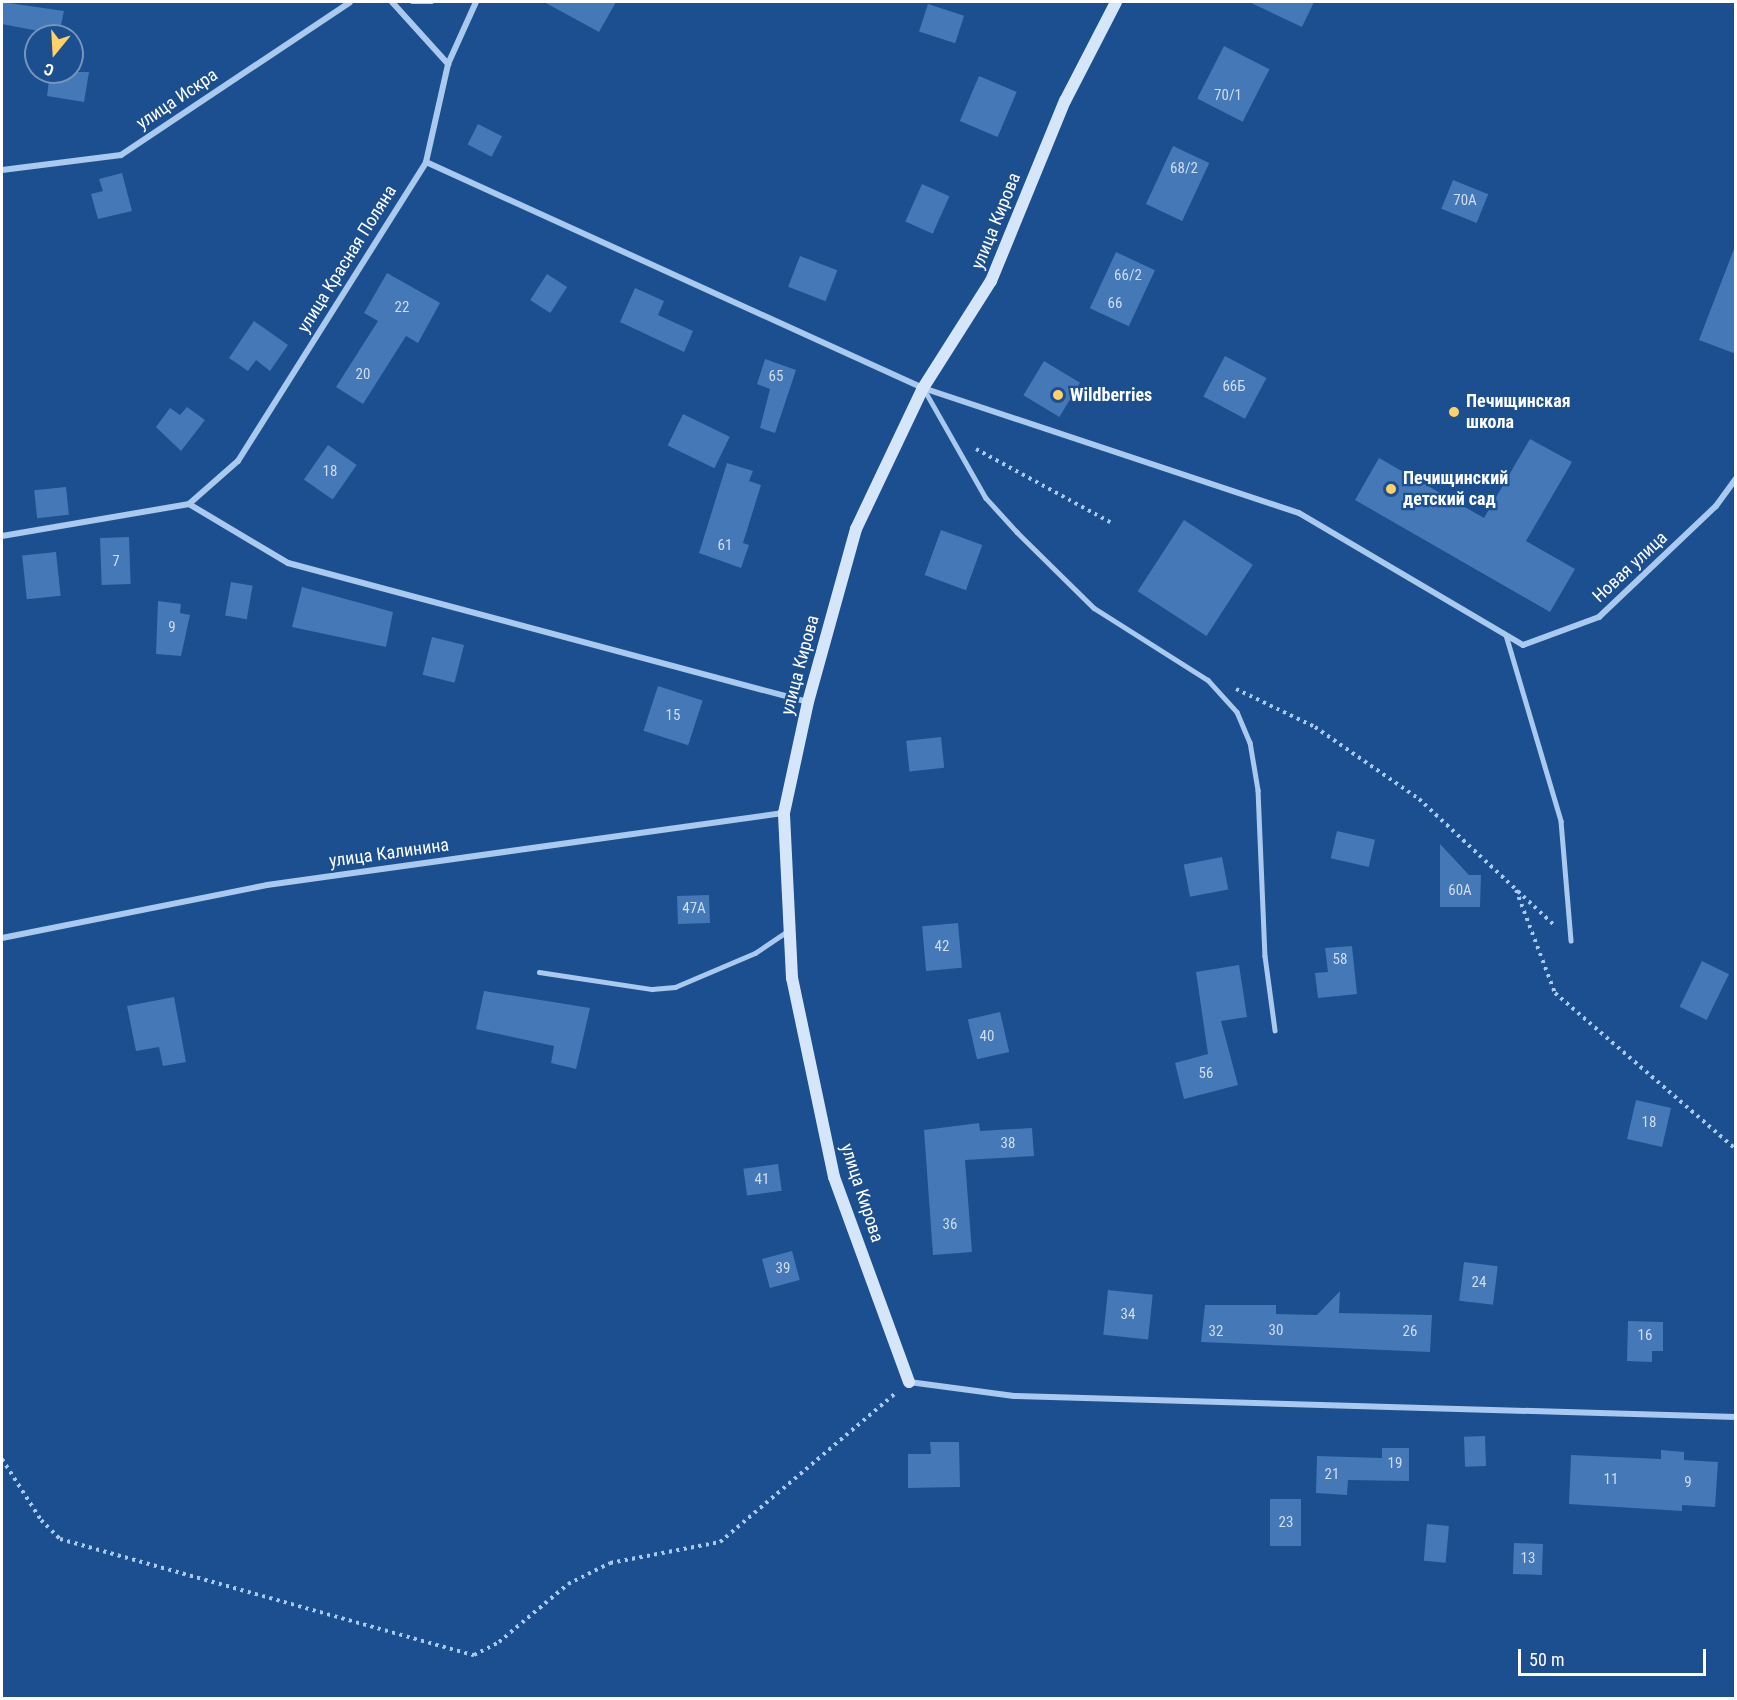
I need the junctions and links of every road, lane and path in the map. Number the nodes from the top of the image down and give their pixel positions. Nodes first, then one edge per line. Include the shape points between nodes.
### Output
1 (350, 2) edge
2 (392, 2) edge
3 (412, 2) edge
4 (432, 2) edge
5 (476, 2) edge
6 (1116, 2) edge
7 (448, 64) junction
8 (426, 162) junction
9 (2, 170) edge
10 (923, 388) junction
11 (951, 434) junction
12 (1736, 478) edge
13 (189, 504) junction
14 (1110, 522) dead end
15 (2, 536) edge
16 (1506, 635) junction
17 (1232, 687) dead end
18 (807, 702) junction
19 (784, 813) junction
20 (1514, 886) junction
21 (790, 930) junction
22 (2, 938) edge
23 (1571, 941) joint
24 (539, 972) dead end
25 (1275, 1030) dead end
26 (1736, 1149) edge
27 (909, 1382) junction
28 (1736, 1417) edge
29 (2, 1459) edge

1 - 9 street, улица Искра via 121,155
2 - 7 street
3 - 4 lane
5 - 7 street, улица Красная Поляна
6 - 10 street, улица Кирова via 1065,100 991,281
7 - 8 street, улица Красная Поляна
8 - 10 street
8 - 13 street, улица Красная Поляна via 238,462
10 - 11 lane
10 - 16 street via 1299,513
10 - 18 street, улица Кирова via 856,529
11 - 14 path
11 - 25 lane via 986,498 1094,608 1208,680 1237,712 1250,742 1258,790 1265,956
12 - 16 street, Новая улица via 1716,506 1599,617 1523,645
13 - 15 street
13 - 18 street via 288,563
16 - 23 lane via 1561,821
17 - 20 path via 1315,727 1419,799
18 - 19 street, улица Кирова
19 - 21 street, улица Кирова
19 - 22 street, улица Калинина via 267,885
20 - 23 path
20 - 26 path via 1562,1000
21 - 24 lane via 755,953 675,987 652,989
21 - 27 street, улица Кирова via 792,978 834,1177
27 - 28 street via 1014,1396
27 - 29 path via 720,1542 610,1563 568,1584 499,1642 474,1655 60,1539 41,1520

